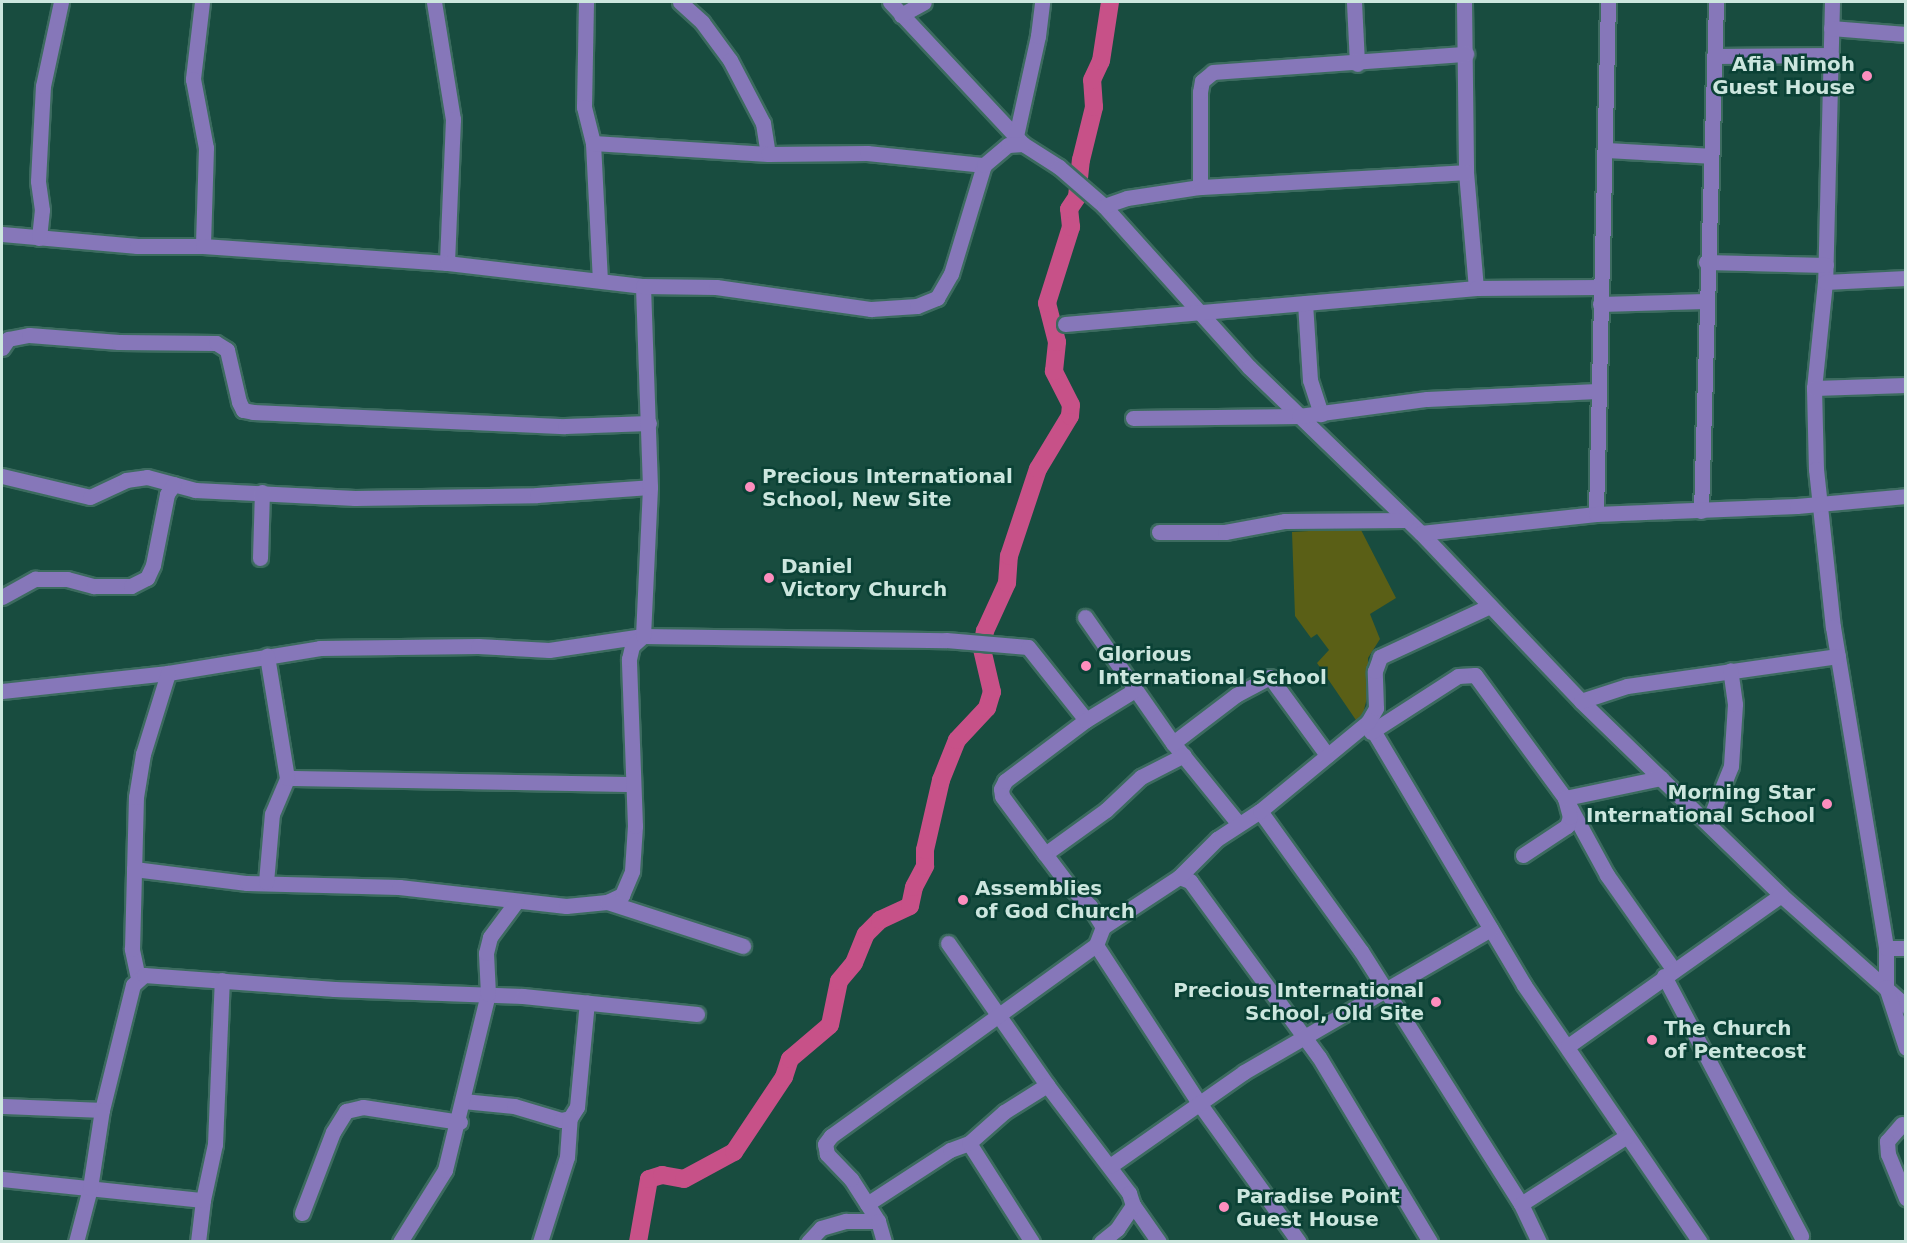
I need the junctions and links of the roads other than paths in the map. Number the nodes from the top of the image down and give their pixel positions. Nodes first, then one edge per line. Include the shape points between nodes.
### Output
1 (60, 2) edge
2 (202, 2) edge
3 (434, 2) edge
4 (586, 2) edge
5 (680, 2) edge
6 (890, 2) edge
7 (924, 2) edge
8 (1042, 2) edge
9 (1354, 2) edge
10 (1464, 2) edge
11 (1608, 2) edge
12 (1716, 2) edge
13 (1832, 2) edge
14 (901, 15) junction
15 (1831, 28) junction
16 (1905, 34) edge
17 (1466, 54) junction
18 (1714, 56) junction
19 (1831, 56) junction
20 (1357, 64) junction
21 (1019, 140) junction
22 (593, 143) junction
23 (1605, 150) junction
24 (768, 154) junction
25 (1711, 156) junction
26 (984, 165) junction
27 (1466, 172) junction
28 (1200, 187) junction
29 (1104, 206) junction
30 (2, 234) edge
31 (39, 238) junction
32 (203, 246) junction
33 (1706, 262) junction
34 (447, 263) junction
35 (1826, 265) junction
36 (1905, 278) edge
37 (600, 280) junction
38 (1825, 282) junction
39 (643, 286) junction
40 (1599, 287) junction
41 (1476, 288) junction
42 (1705, 301) junction
43 (1305, 303) junction
44 (1600, 304) junction
45 (1205, 315) junction
46 (1065, 324) dead end
47 (2, 348) edge
48 (1905, 385) edge
49 (1814, 388) junction
50 (1598, 391) junction
51 (1321, 414) junction
52 (1299, 416) junction
53 (1133, 418) dead end
54 (649, 423) junction
55 (2, 476) edge
56 (174, 484) junction
57 (650, 487) junction
58 (262, 492) junction
59 (1905, 496) edge
60 (1820, 504) junction
61 (1701, 511) junction
62 (1596, 514) junction
63 (1406, 520) junction
64 (1159, 532) dead end
65 (1421, 533) junction
66 (260, 558) dead end
67 (2, 597) edge
68 (1491, 606) junction
69 (1085, 617) dead end
70 (643, 636) junction
71 (267, 656) junction
72 (1838, 656) junction
73 (1730, 670) junction
74 (168, 673) junction
75 (1136, 690) junction
76 (2, 691) edge
77 (1581, 700) junction
78 (1086, 720) junction
79 (1369, 728) junction
80 (1173, 743) junction
81 (1184, 755) junction
82 (1327, 755) junction
83 (287, 778) junction
84 (1661, 778) junction
85 (633, 784) junction
86 (1565, 798) junction
87 (1260, 811) junction
88 (1238, 823) junction
89 (1708, 823) junction
90 (1045, 854) junction
91 (1523, 855) dead end
92 (134, 869) junction
93 (1179, 877) junction
94 (266, 882) junction
95 (1780, 894) junction
96 (516, 902) junction
97 (607, 903) junction
98 (1103, 927) junction
99 (1491, 929) junction
100 (948, 943) dead end
101 (1096, 945) junction
102 (743, 946) dead end
103 (1886, 948) junction
104 (1905, 948) edge
105 (1669, 972) junction
106 (138, 978) junction
107 (222, 980) junction
108 (1886, 987) junction
109 (488, 994) junction
110 (1386, 994) junction
111 (587, 1002) junction
112 (1905, 1006) edge
113 (697, 1014) dead end
114 (1000, 1015) junction
115 (1302, 1039) junction
116 (1568, 1046) junction
117 (1905, 1048) edge
118 (1047, 1085) junction
119 (464, 1101) junction
120 (1199, 1103) junction
121 (2, 1106) edge
122 (102, 1110) junction
123 (570, 1118) junction
124 (460, 1122) junction
125 (1902, 1124) dead end
126 (1627, 1136) junction
127 (969, 1143) junction
128 (1110, 1166) junction
129 (2, 1179) edge
130 (90, 1188) junction
131 (1905, 1198) edge
132 (203, 1200) junction
133 (867, 1204) junction
134 (1521, 1204) junction
135 (1133, 1205) junction
136 (302, 1213) dead end
137 (878, 1221) junction
138 (1802, 1236) dead end
139 (76, 1242) edge
140 (198, 1242) edge
141 (400, 1242) edge
142 (540, 1242) edge
143 (808, 1242) edge
144 (884, 1242) edge
145 (1032, 1242) edge
146 (1101, 1242) edge
147 (1159, 1242) edge
148 (1299, 1242) edge
149 (1430, 1242) edge
150 (1539, 1242) edge
151 (1700, 1242) edge

1 - 31 street via 43,86
2 - 32 street via 193,79 206,148
3 - 34 street via 453,119
4 - 22 street via 584,107
5 - 24 street via 702,22 730,60 763,123
6 - 14 street
7 - 14 street
8 - 21 street
9 - 20 street
10 - 17 street
11 - 23 street
12 - 18 street
13 - 15 street
14 - 21 street
15 - 16 street
15 - 19 street
17 - 20 street
17 - 27 street
18 - 19 street
18 - 25 street
19 - 35 street
20 - 28 street via 1213,72 1202,81 1200,92
21 - 26 street
21 - 29 street
22 - 24 street
22 - 37 street
23 - 25 street
23 - 40 street
24 - 26 street via 867,153
25 - 33 street
26 - 39 street via 951,274 937,298 917,306 871,309 716,287
27 - 28 street
27 - 41 street
28 - 29 street via 1128,198
29 - 45 street
30 - 31 street
31 - 32 street via 137,246
32 - 34 street
33 - 35 street
33 - 42 street
34 - 37 street
35 - 38 street
36 - 38 street
37 - 39 street
38 - 49 street
39 - 54 street
40 - 41 street
40 - 44 street
41 - 43 street
42 - 44 street
42 - 61 street
43 - 45 street
43 - 51 street via 1310,380
44 - 50 street
45 - 46 street
45 - 52 street via 1249,367
47 - 54 street via 8,339 28,335 119,342 216,343 227,350 243,410 253,412 554,426
48 - 49 street
49 - 60 street
50 - 51 street via 1427,399
50 - 62 street
51 - 52 street
52 - 53 street
52 - 63 street
54 - 57 street
55 - 56 street via 90,497 126,480 147,477
56 - 58 street via 195,490
56 - 67 street via 167,494 147,578 131,586 35,579
57 - 58 street via 537,495 355,498
57 - 70 street
58 - 66 street
59 - 60 street
60 - 61 street
60 - 72 street
61 - 62 street
62 - 65 street
63 - 64 street via 1285,521 1225,532
63 - 65 street
65 - 68 street
68 - 77 street
68 - 79 street via 1380,657 1375,671 1376,708
69 - 75 street
70 - 71 street via 549,650 478,646 320,648
70 - 78 street via 920,640 1028,647
70 - 85 street via 632,646 629,659
71 - 74 street
71 - 83 street
72 - 73 street
72 - 103 street
73 - 77 street via 1627,686
73 - 89 street via 1735,728 1731,766
74 - 76 street
74 - 92 street via 143,754 136,797
75 - 78 street
75 - 80 street
77 - 84 street
78 - 90 street via 1001,789
79 - 82 street
79 - 86 street via 1458,676 1475,675
79 - 99 street
80 - 81 street
80 - 82 street via 1236,695 1270,677
81 - 88 street
81 - 90 street via 1141,777 1106,810
82 - 87 street
83 - 85 street
83 - 94 street via 272,814
84 - 86 street
84 - 89 street
85 - 97 street via 632,871 622,894
86 - 91 street via 1570,817 1567,826
86 - 105 street
87 - 88 street
87 - 110 street via 1361,951
88 - 93 street via 1197,855
89 - 95 street
90 - 98 street
92 - 94 street
92 - 106 street via 132,949
93 - 98 street
93 - 115 street via 1190,880
94 - 96 street via 399,886
95 - 105 street
95 - 108 street
96 - 97 street via 566,906
96 - 109 street via 490,937 486,953
97 - 102 street
98 - 101 street
99 - 110 street
99 - 116 street via 1524,985
100 - 114 street
101 - 114 street
101 - 120 street
103 - 104 street
103 - 108 street
105 - 116 street
105 - 138 street
106 - 107 street
106 - 122 street via 114,1049
107 - 109 street
107 - 132 street via 215,1144
108 - 112 street
108 - 117 street
109 - 111 street
109 - 119 street
110 - 115 street
110 - 134 street
111 - 113 street
111 - 123 street via 578,1107
114 - 118 street
114 - 133 street via 825,1144 827,1154
115 - 120 street
115 - 149 street via 1318,1057
116 - 126 street
118 - 127 street via 1004,1112
118 - 128 street
119 - 123 street via 514,1106 561,1120
119 - 124 street
120 - 128 street
120 - 148 street
121 - 122 street
122 - 130 street
123 - 142 street via 567,1157
124 - 136 street via 363,1107 346,1111 333,1132
124 - 141 street via 434,1193
125 - 131 street via 1887,1141 1887,1154
126 - 134 street
126 - 151 street
127 - 133 street via 950,1150
127 - 145 street
128 - 135 street
129 - 130 street
130 - 132 street
130 - 139 street
132 - 140 street
133 - 137 street
134 - 150 street
135 - 146 street via 1117,1229
135 - 147 street
137 - 143 street via 846,1221 822,1228
137 - 144 street

